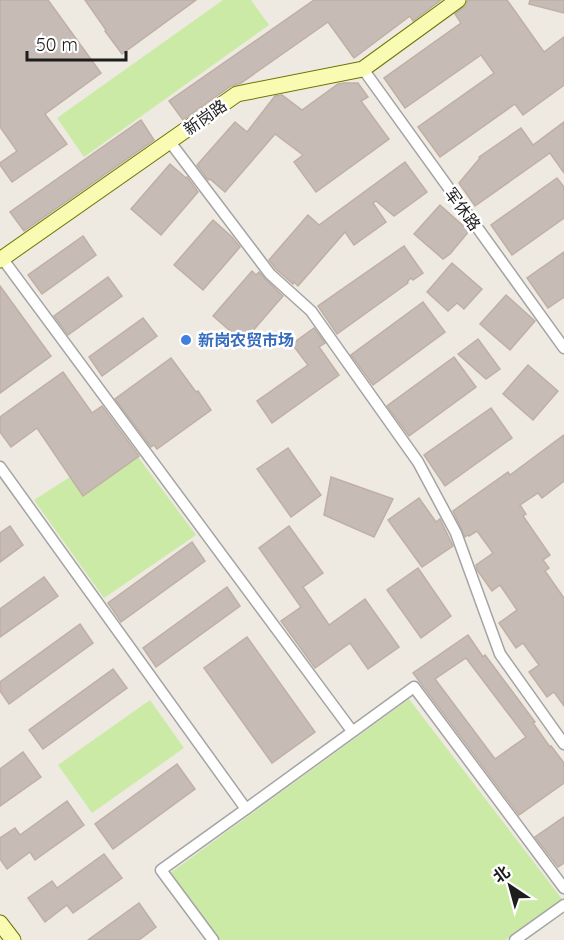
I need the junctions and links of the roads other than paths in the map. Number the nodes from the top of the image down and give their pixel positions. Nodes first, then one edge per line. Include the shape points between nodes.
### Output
1 (458, 0) edge
2 (363, 69) junction
3 (170, 142) junction
4 (1, 259) edge
5 (564, 348) edge
6 (0, 467) edge
7 (352, 731) junction
8 (564, 744) edge
9 (246, 809) junction
10 (564, 888) edge
11 (564, 904) edge
12 (0, 923) edge
13 (13, 940) edge
14 (213, 940) edge
15 (515, 940) edge

1 - 2 street, 新岗路
2 - 3 street, 新岗路 via 237,94
2 - 5 street, 军休路
3 - 4 street, 新岗路
3 - 8 street via 270,274 311,311 418,462 456,533 500,654
4 - 7 street
6 - 9 street
7 - 9 street
7 - 10 street via 414,687
9 - 14 street via 161,870
11 - 15 street
12 - 13 street

